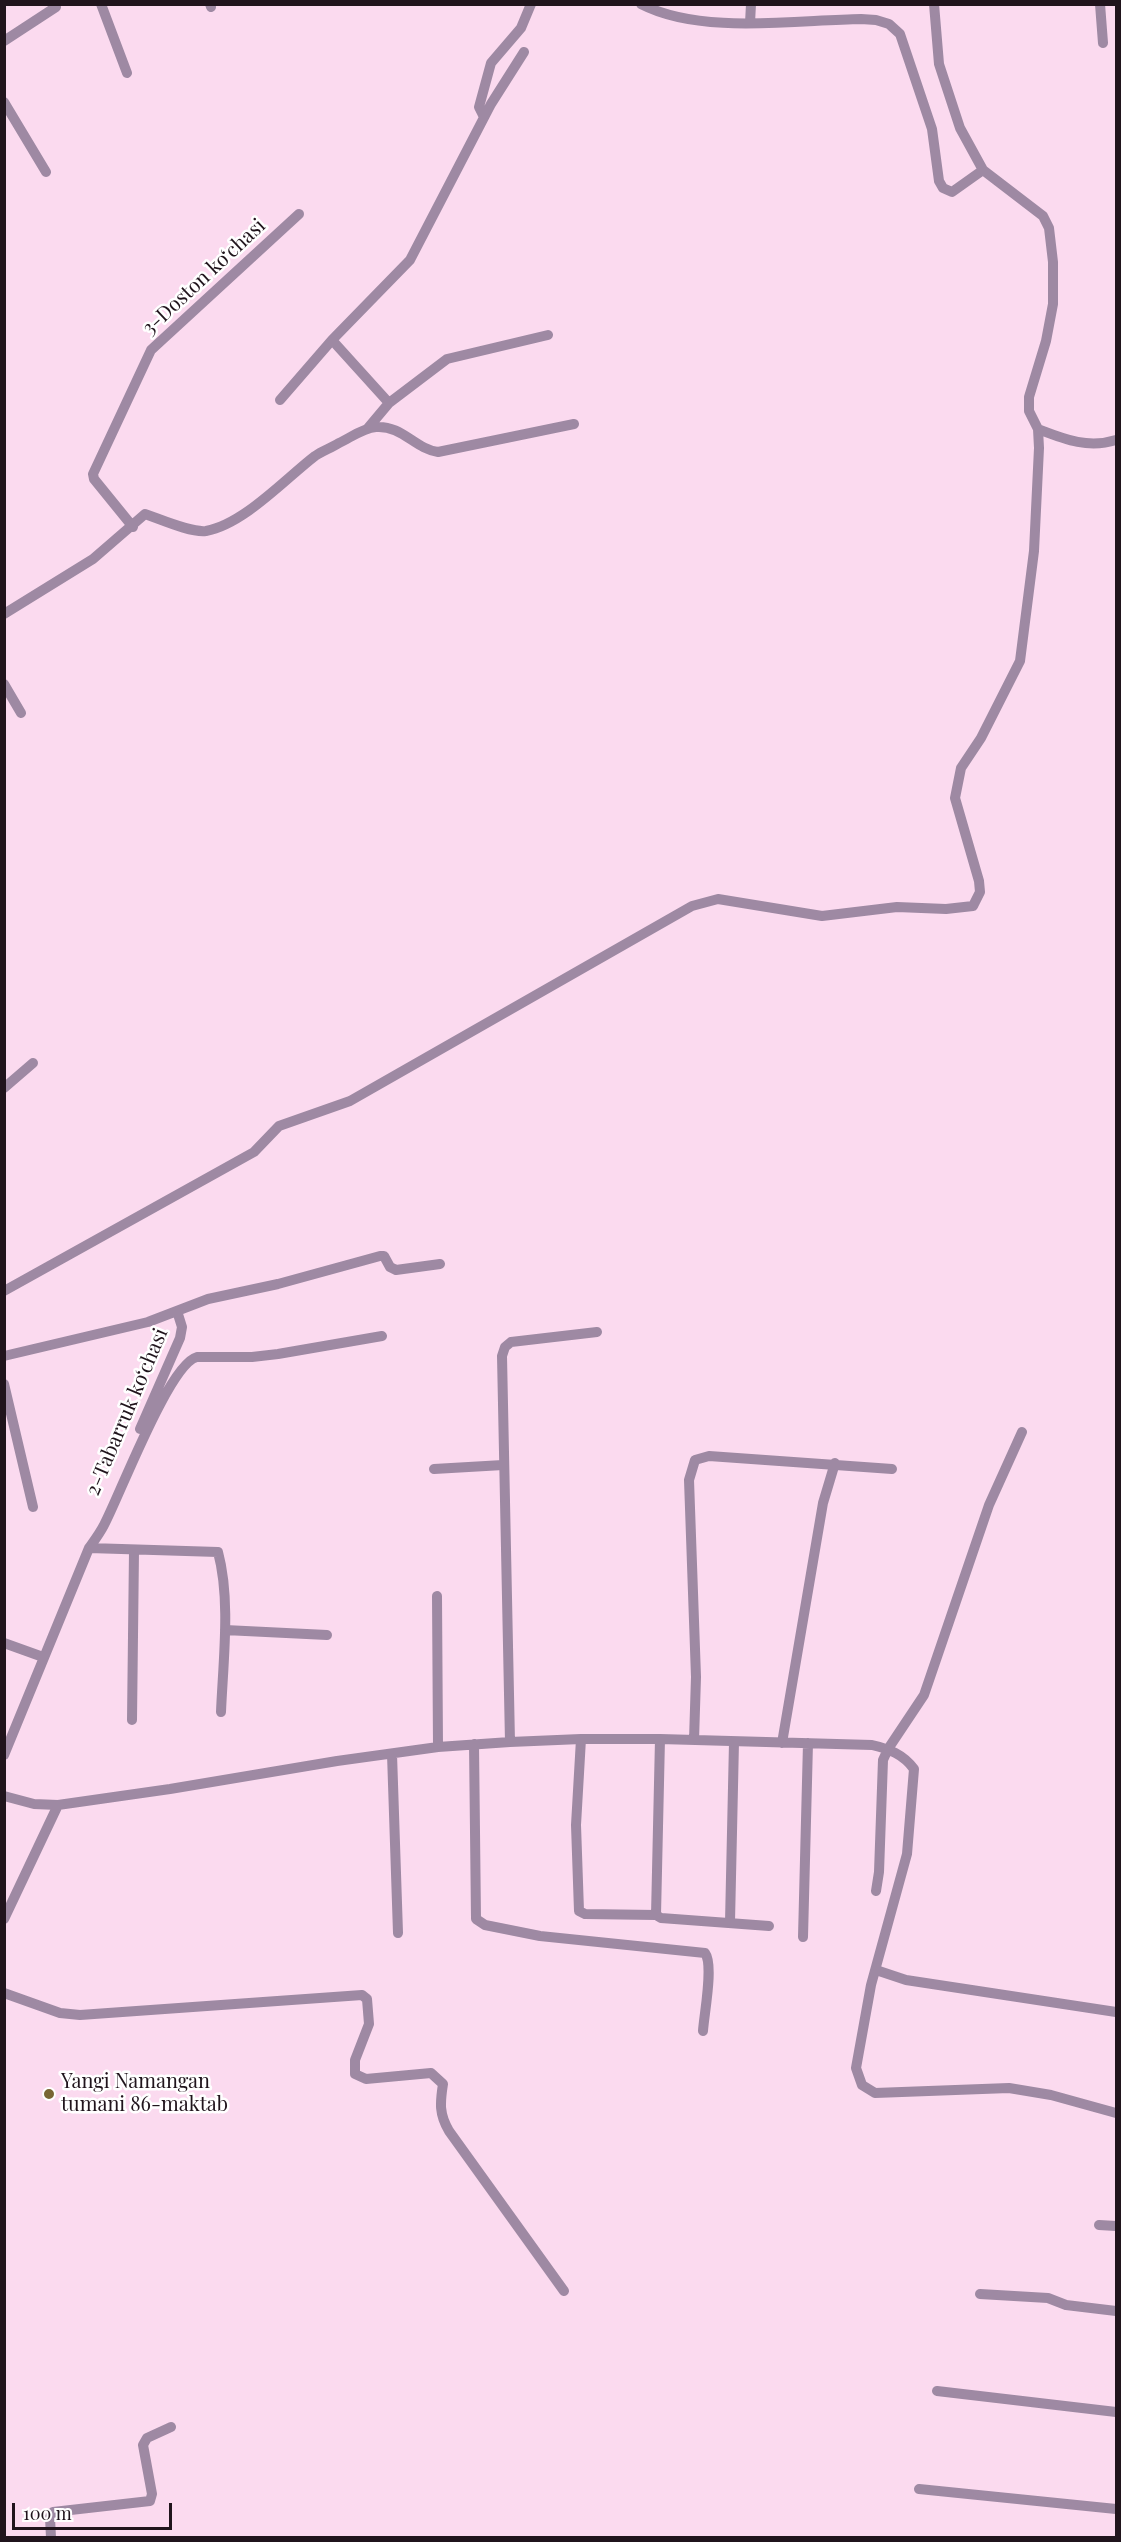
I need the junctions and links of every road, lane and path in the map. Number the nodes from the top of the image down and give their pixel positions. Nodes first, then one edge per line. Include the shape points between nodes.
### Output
1 (101, 4) edge
2 (531, 4) edge
3 (641, 4) edge
4 (751, 4) edge
5 (933, 4) edge
6 (1100, 4) edge
7 (56, 7) dead end
8 (750, 23) junction
9 (4, 41) edge
10 (1103, 43) dead end
11 (524, 52) dead end
12 (128, 74) dead end
13 (4, 102) edge
14 (484, 117) junction
15 (983, 170) junction
16 (46, 172) dead end
17 (299, 214) dead end
18 (548, 335) dead end
19 (332, 340) junction
20 (280, 400) dead end
21 (389, 403) junction
22 (574, 424) dead end
23 (368, 428) junction
24 (1038, 429) junction
25 (1116, 440) edge
26 (133, 527) junction
27 (4, 614) edge
28 (4, 684) edge
29 (21, 713) dead end
30 (33, 1063) dead end
31 (4, 1088) edge
32 (440, 1264) dead end
33 (4, 1291) edge
34 (177, 1311) junction
35 (597, 1332) dead end
36 (382, 1336) dead end
37 (4, 1356) edge
38 (4, 1384) edge
39 (1022, 1432) dead end
40 (835, 1463) junction
41 (503, 1465) junction
42 (434, 1469) dead end
43 (892, 1469) dead end
44 (33, 1507) dead end
45 (104, 1526) junction
46 (90, 1548) junction
47 (134, 1551) junction
48 (437, 1596) dead end
49 (225, 1630) junction
50 (327, 1635) dead end
51 (4, 1643) edge
52 (43, 1656) junction
53 (222, 1712) dead end
54 (132, 1720) dead end
55 (581, 1739) junction
56 (660, 1740) junction
57 (694, 1740) junction
58 (510, 1742) junction
59 (734, 1742) junction
60 (782, 1743) junction
61 (808, 1743) junction
62 (474, 1744) junction
63 (438, 1747) junction
64 (888, 1749) junction
65 (392, 1754) junction
66 (4, 1755) edge
67 (4, 1796) edge
68 (58, 1805) junction
69 (876, 1891) dead end
70 (656, 1915) junction
71 (4, 1919) edge
72 (730, 1922) junction
73 (769, 1926) dead end
74 (398, 1933) dead end
75 (803, 1938) dead end
76 (876, 1970) junction
77 (4, 1993) edge
78 (1116, 2012) edge
79 (703, 2031) dead end
80 (1116, 2113) edge
81 (1099, 2225) dead end
82 (1116, 2226) edge
83 (564, 2291) dead end
84 (980, 2294) dead end
85 (1116, 2311) edge
86 (937, 2391) dead end
87 (1116, 2412) edge
88 (171, 2427) dead end
89 (919, 2488) dead end
90 (1116, 2509) edge
91 (51, 2538) edge

1 - 12 street
2 - 14 street via 521,28 491,63 479,107
3 - 8 street via 673,17
4 - 8 street
5 - 15 street via 939,64 960,128
6 - 10 street
7 - 9 street
8 - 15 street via 861,19 889,24 900,34 920,92 932,129 943,188 952,192
11 - 14 street
13 - 16 street
14 - 19 street via 410,260
15 - 24 street via 1032,206 1049,228 1053,304 1029,397 1029,411
17 - 26 street, 3-Doston koʻchasi via 151,350 93,474
18 - 21 street via 447,359
19 - 20 street
19 - 21 street
21 - 23 street
22 - 23 street via 438,452 429,451 403,432 377,426
23 - 26 street via 316,455 245,513 222,525 205,531 145,514
24 - 25 street via 1075,443 1106,444
24 - 33 street via 1034,551 1020,661 981,738 961,768 955,798 979,881 980,892 973,906 897,907 822,916 718,899 692,906 350,1101 279,1126 254,1152
26 - 27 street via 93,559
28 - 29 street
30 - 31 street
32 - 34 street via 396,1270 380,1256 208,1299
34 - 37 street via 148,1322
34 - 45 street, 2-Tabarruk koʻchasi via 182,1328 180,1338 103,1514
35 - 41 street via 511,1342 505,1347
36 - 45 street, 2-Tabarruk koʻchasi via 269,1355 191,1359 166,1393
38 - 44 street
39 - 64 street via 989,1505 924,1695
40 - 43 street
40 - 57 street via 709,1456 695,1460 689,1480 696,1677
40 - 60 street via 823,1503
41 - 42 street
41 - 58 street
45 - 46 street, 2-Tabarruk koʻchasi
46 - 47 street
46 - 52 street, 2-Tabarruk koʻchasi
47 - 49 street via 218,1552
47 - 54 street
48 - 63 street
49 - 50 street
49 - 53 street
51 - 52 street
52 - 66 street, 2-Tabarruk koʻchasi
55 - 56 street
55 - 58 street
55 - 70 street via 576,1825 579,1911
56 - 57 street
56 - 70 street
57 - 59 street
58 - 62 street
59 - 60 street
59 - 72 street
60 - 61 street
61 - 64 street
61 - 75 street
62 - 63 street
62 - 79 street via 476,1919 485,1925 540,1936 705,1953 709,1970
63 - 65 street
64 - 69 street via 883,1760
64 - 76 street via 906,1759 914,1769 907,1854
65 - 68 street
65 - 74 street
67 - 68 street
68 - 71 street
70 - 72 street
72 - 73 street
76 - 78 street via 906,1980
76 - 80 street via 856,2068 862,2085 875,2093 1009,2088
77 - 83 street via 60,2013 80,2015 362,1995 367,1999 369,2024 355,2060 355,2074 366,2079 431,2073 443,2084 442,2118 449,2131
81 - 82 street
84 - 85 street via 1048,2298 1066,2305
86 - 87 street
88 - 91 street via 147,2438 143,2445 150,2500 53,2512
89 - 90 street

